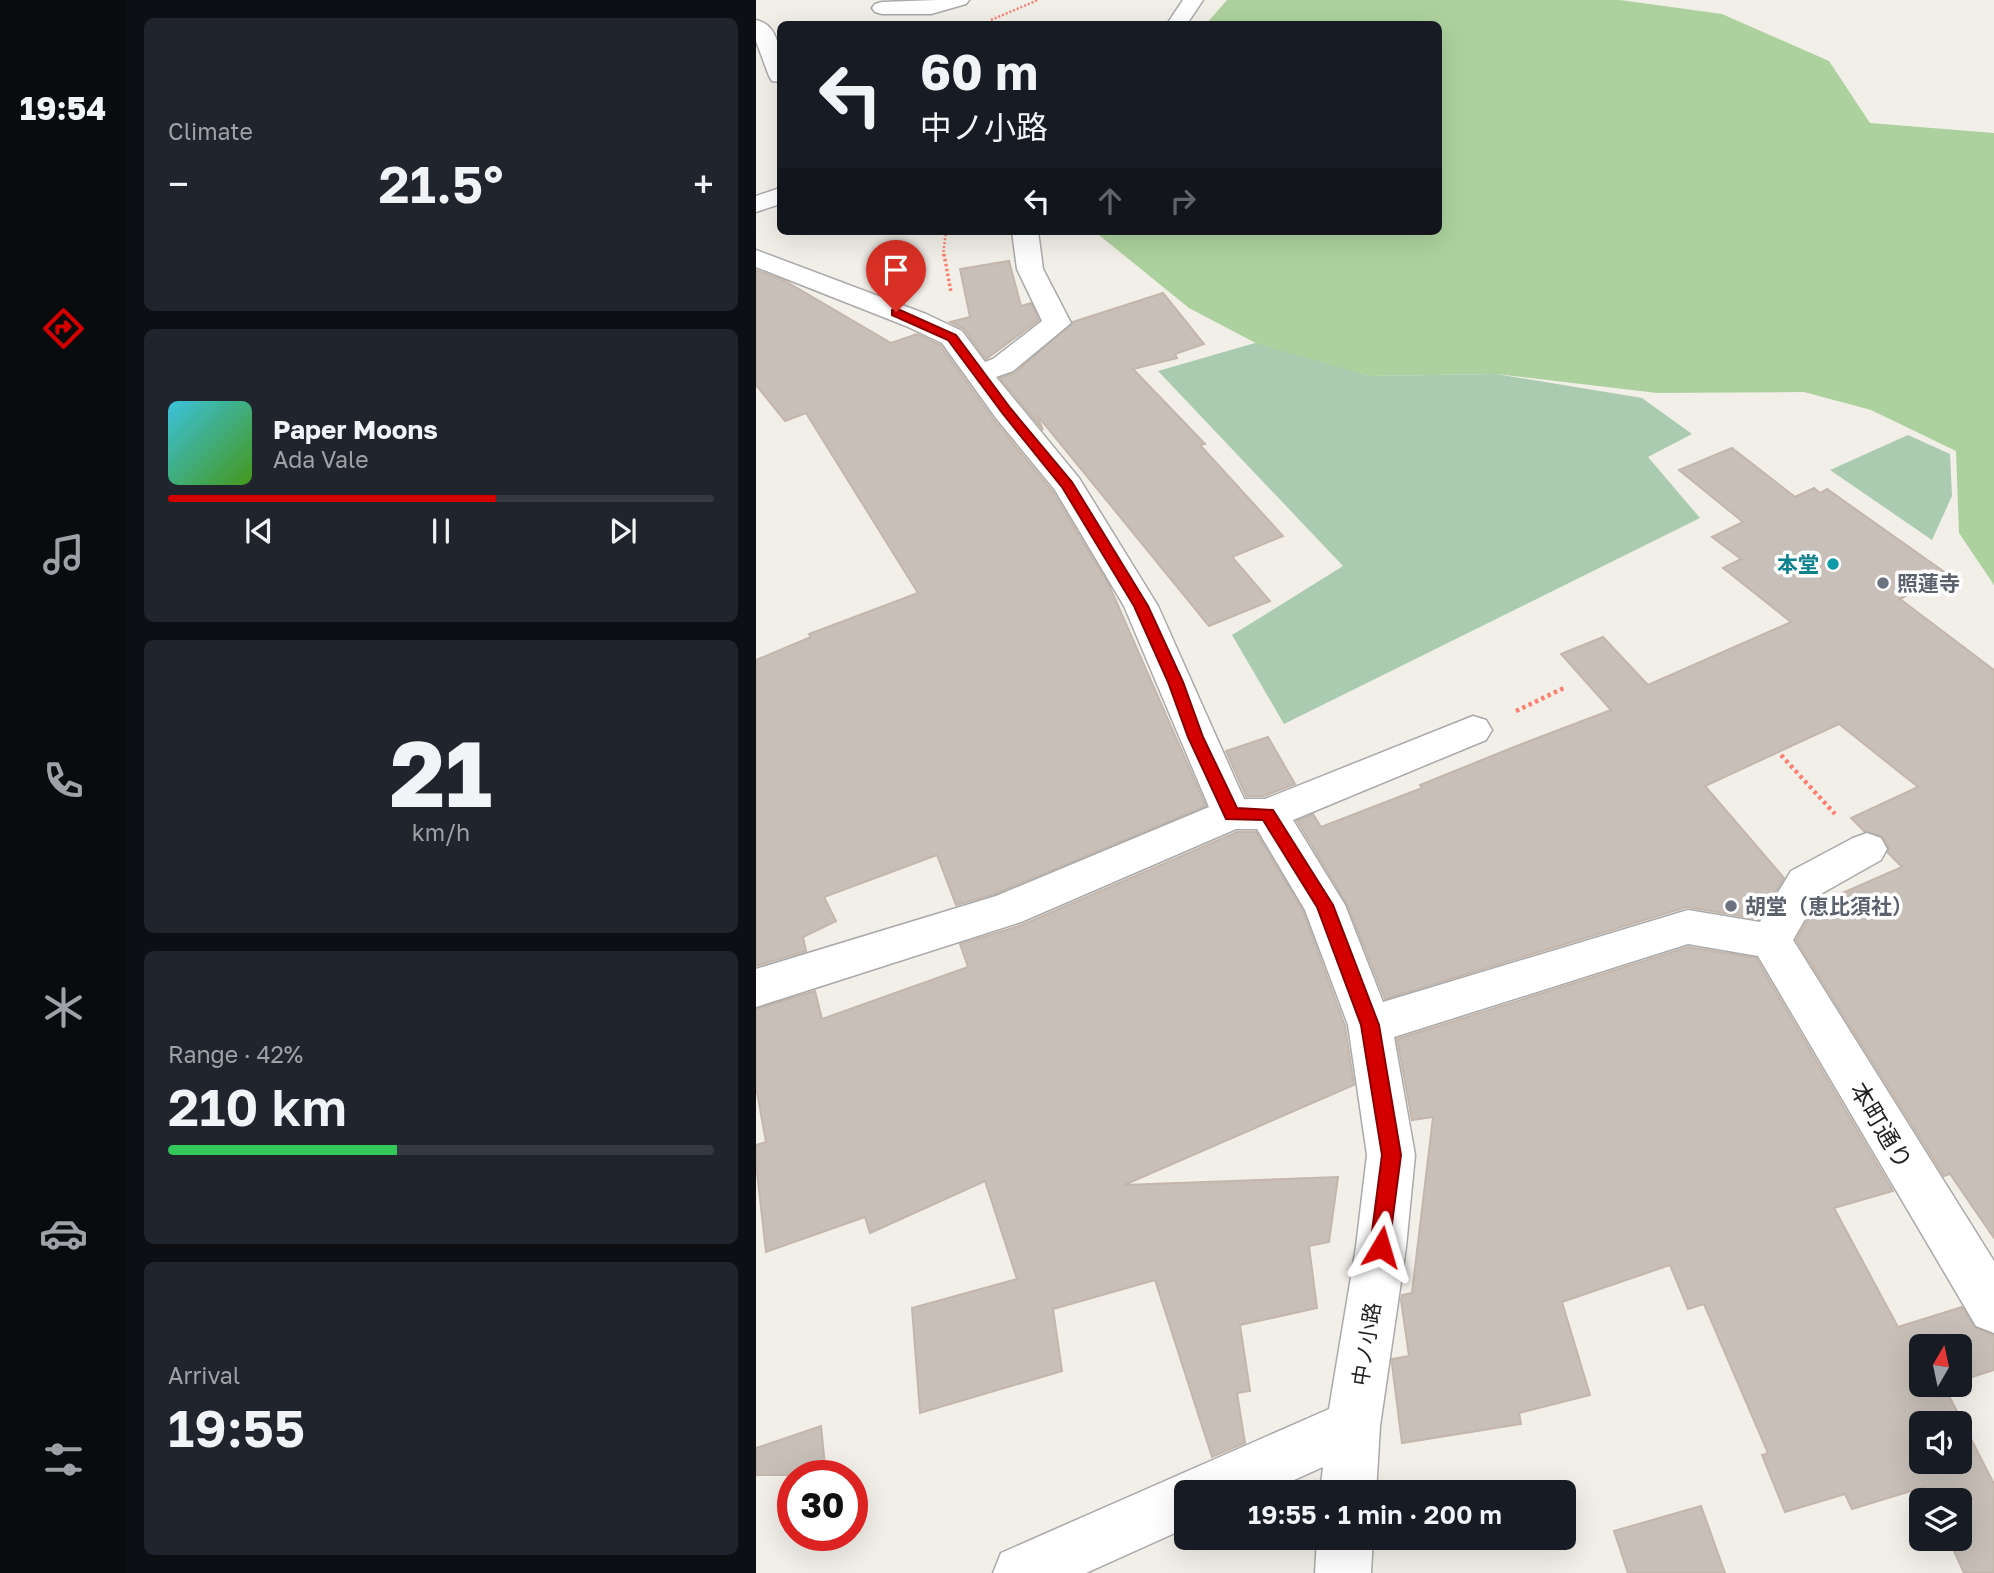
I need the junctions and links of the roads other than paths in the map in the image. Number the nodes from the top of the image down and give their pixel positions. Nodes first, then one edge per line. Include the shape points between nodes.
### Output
1 (960, 0) edge
2 (1193, 0) edge
3 (886, 4) edge
4 (870, 21) edge
5 (1179, 21) edge
6 (756, 26) edge
7 (777, 69) edge
8 (777, 78) edge
9 (756, 84) edge
10 (777, 196) edge
11 (756, 205) edge
12 (1025, 235) edge
13 (756, 258) edge
14 (981, 373) junction
15 (1473, 730) road end
16 (1250, 814) junction
17 (1867, 849) road end
18 (1770, 941) junction
19 (756, 988) edge
20 (1370, 1025) junction
21 (1994, 1308) edge
22 (1353, 1426) junction
23 (1231, 1480) edge
24 (1349, 1480) edge
25 (1174, 1505) edge
26 (1344, 1550) edge
27 (1021, 1573) edge
28 (1343, 1573) edge

1 - 3 street via 932,8
2 - 5 street
3 - 4 street
6 - 7 street
8 - 9 street
10 - 11 street
12 - 14 street via 1032,281 1057,323 1003,365
13 - 14 street, 中ノ小路 via 952,337
14 - 16 street, 中ノ小路 via 1068,485 1141,606 1196,737
15 - 16 street
16 - 19 street via 1006,910
16 - 20 street, 中ノ小路 via 1324,905
17 - 18 street via 1805,883
18 - 20 street via 1688,928
18 - 21 street, 本町通り
20 - 22 street, 中ノ小路 via 1391,1155
22 - 23 street
22 - 24 street, 中ノ小路
25 - 27 street
26 - 28 street

